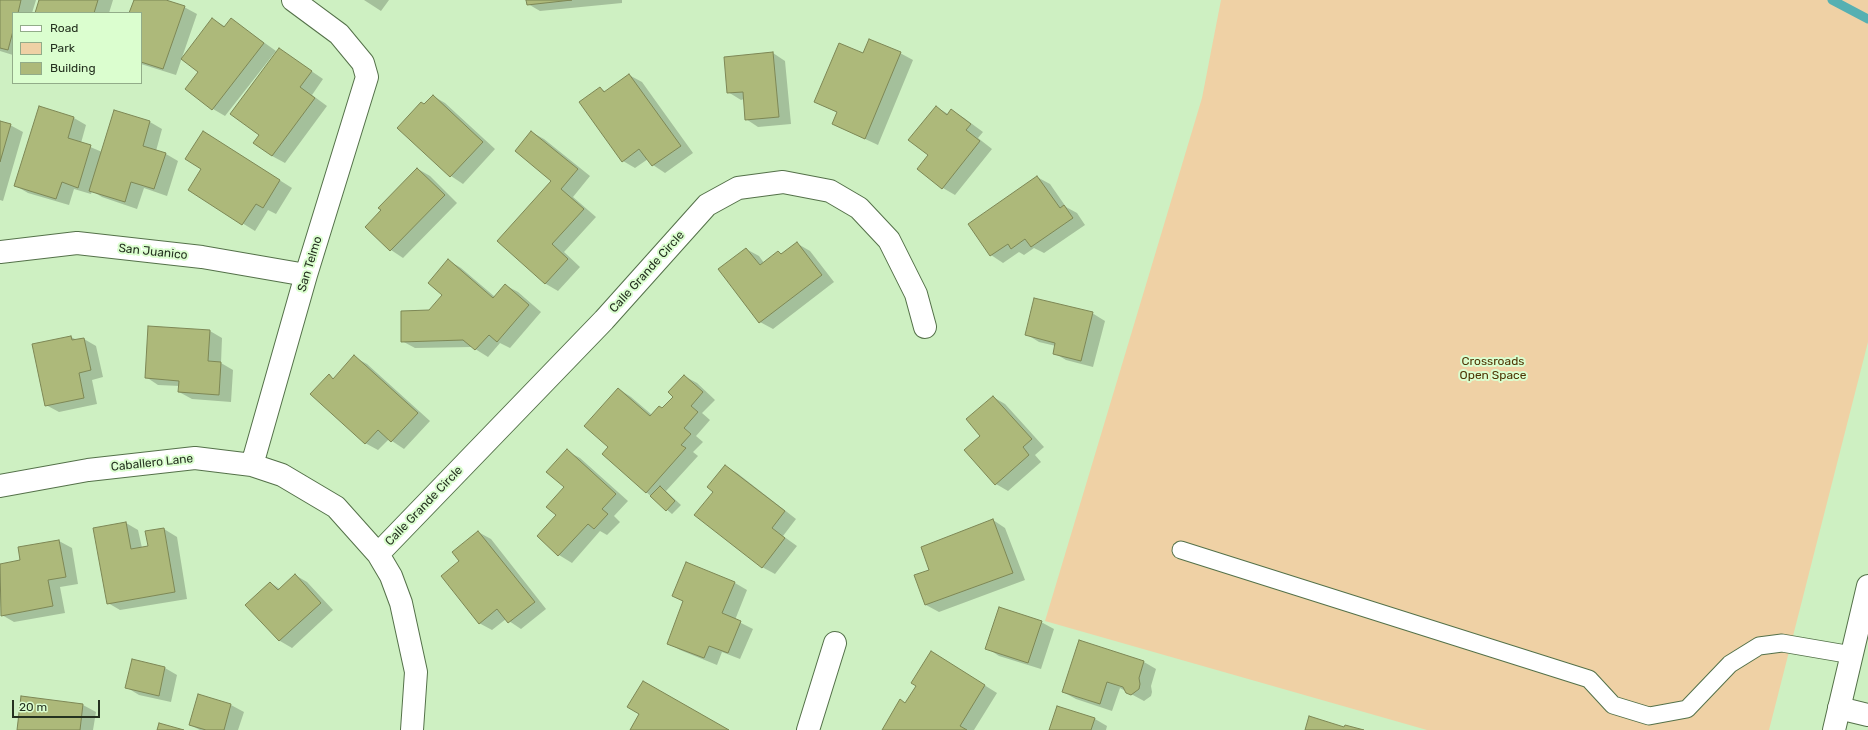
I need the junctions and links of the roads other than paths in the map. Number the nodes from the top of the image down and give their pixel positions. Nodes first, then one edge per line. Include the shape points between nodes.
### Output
1 (293, 0) edge
2 (0, 252) edge
3 (306, 275) junction
4 (925, 327) dead end
5 (252, 465) junction
6 (0, 486) edge
7 (1181, 550) dead end
8 (378, 554) junction
9 (1868, 586) edge
10 (835, 643) dead end
11 (1852, 655) junction
12 (1839, 708) junction
13 (1868, 715) edge
14 (412, 730) edge
15 (808, 730) edge
16 (1834, 730) edge

1 - 3 street, San Telmo via 339,34 363,63 367,77
2 - 3 street, San Juanico via 77,243 202,257
3 - 5 street, San Telmo
4 - 8 street, Calle Grande Circle via 916,294 889,240 859,208 830,191 783,182 738,188 708,205 604,320
5 - 6 street, Caballero Lane via 195,458 88,470
5 - 8 street, Caballero Lane via 282,475 336,507
7 - 11 lane via 1589,679 1612,704 1649,716 1687,709 1730,664 1759,646 1782,643
8 - 14 street, Caballero Lane via 391,576 401,603 416,672
9 - 11 street
10 - 15 street
11 - 12 street
12 - 13 street
12 - 16 street

